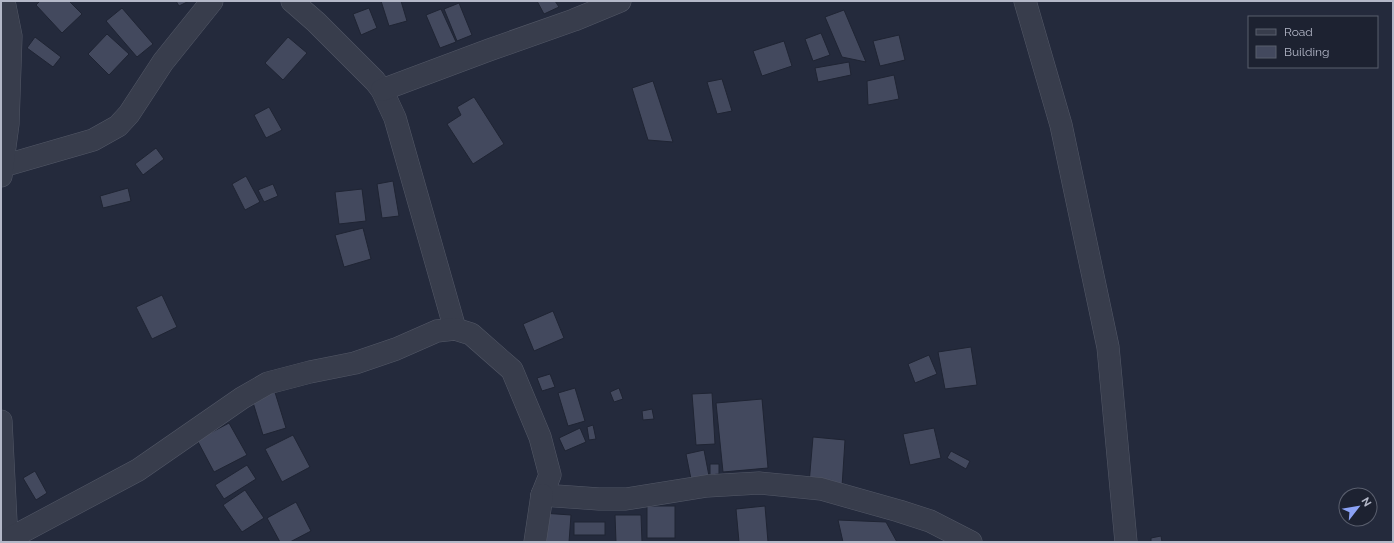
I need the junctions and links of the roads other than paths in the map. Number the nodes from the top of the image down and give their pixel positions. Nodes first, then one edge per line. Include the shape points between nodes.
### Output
1 (4, 1) edge
2 (212, 1) edge
3 (292, 1) edge
4 (620, 1) edge
5 (1025, 1) edge
6 (382, 90) junction
7 (2, 171) edge
8 (455, 329) junction
9 (1, 421) edge
10 (542, 495) junction
11 (7, 541) edge
12 (535, 542) edge
13 (971, 542) edge
14 (1126, 542) edge

1 - 7 street via 11,36 8,124
2 - 7 street via 163,62 129,114 118,126 92,140
3 - 6 street
4 - 6 street
5 - 14 street via 1061,125 1108,347
6 - 8 street via 395,118
8 - 10 street via 471,334 512,370 540,437 550,475
8 - 11 street via 437,331 355,363 268,383 138,470
9 - 11 street
10 - 12 street
10 - 13 street via 626,499 707,486 758,483 821,489 930,521

